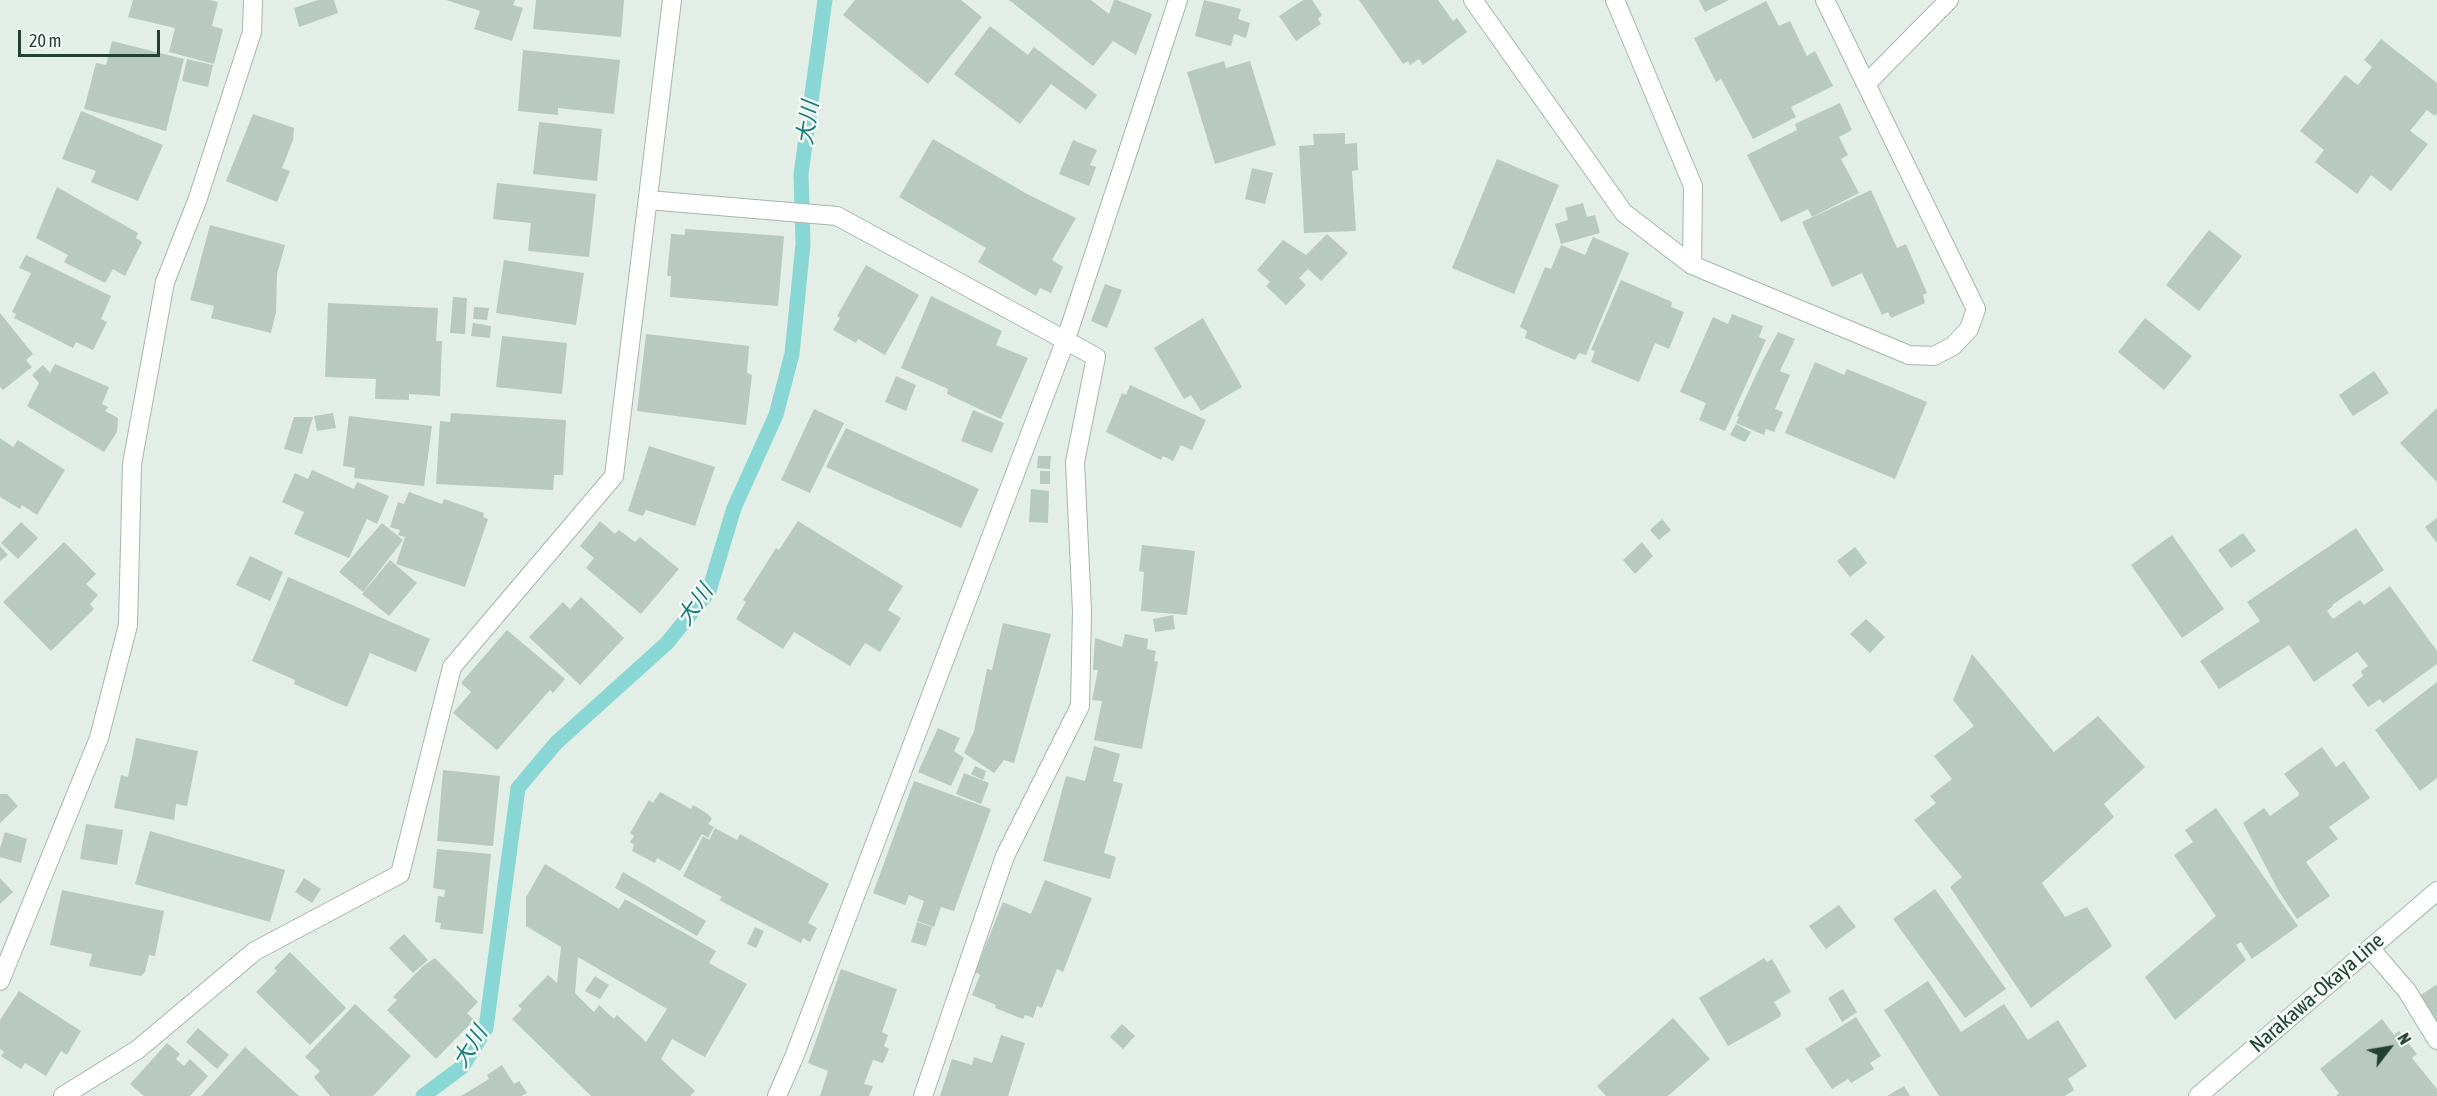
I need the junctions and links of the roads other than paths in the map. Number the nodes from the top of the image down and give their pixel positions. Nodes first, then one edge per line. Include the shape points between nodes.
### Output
1 (253, 0) edge
2 (672, 0) edge
3 (1178, 0) edge
4 (1473, 0) edge
5 (1615, 0) edge
6 (1825, 0) edge
7 (1949, 0) edge
8 (1866, 84) junction
9 (648, 200) junction
10 (1692, 265) junction
11 (1066, 339) junction
12 (2437, 891) edge
13 (2370, 948) junction
14 (0, 981) edge
15 (2437, 1040) edge
16 (63, 1096) edge
17 (777, 1096) edge
18 (923, 1096) edge
19 (2198, 1096) edge

1 - 14 street via 252,32 165,282 132,464 126,636 99,738
2 - 9 street
3 - 11 street
4 - 10 street via 1624,213
5 - 10 street via 1692,186
6 - 8 street
7 - 8 street
8 - 10 street via 1976,309 1969,329 1953,346 1934,356 1909,356
9 - 11 street via 837,216
9 - 16 street via 614,476 452,667 400,874 255,951 137,1050
11 - 17 street
11 - 18 street via 1096,357 1075,462 1082,611 1080,706 1005,856
12 - 13 street, Narakawa-Okaya Line
13 - 15 street via 2407,991
13 - 19 street, Narakawa-Okaya Line

